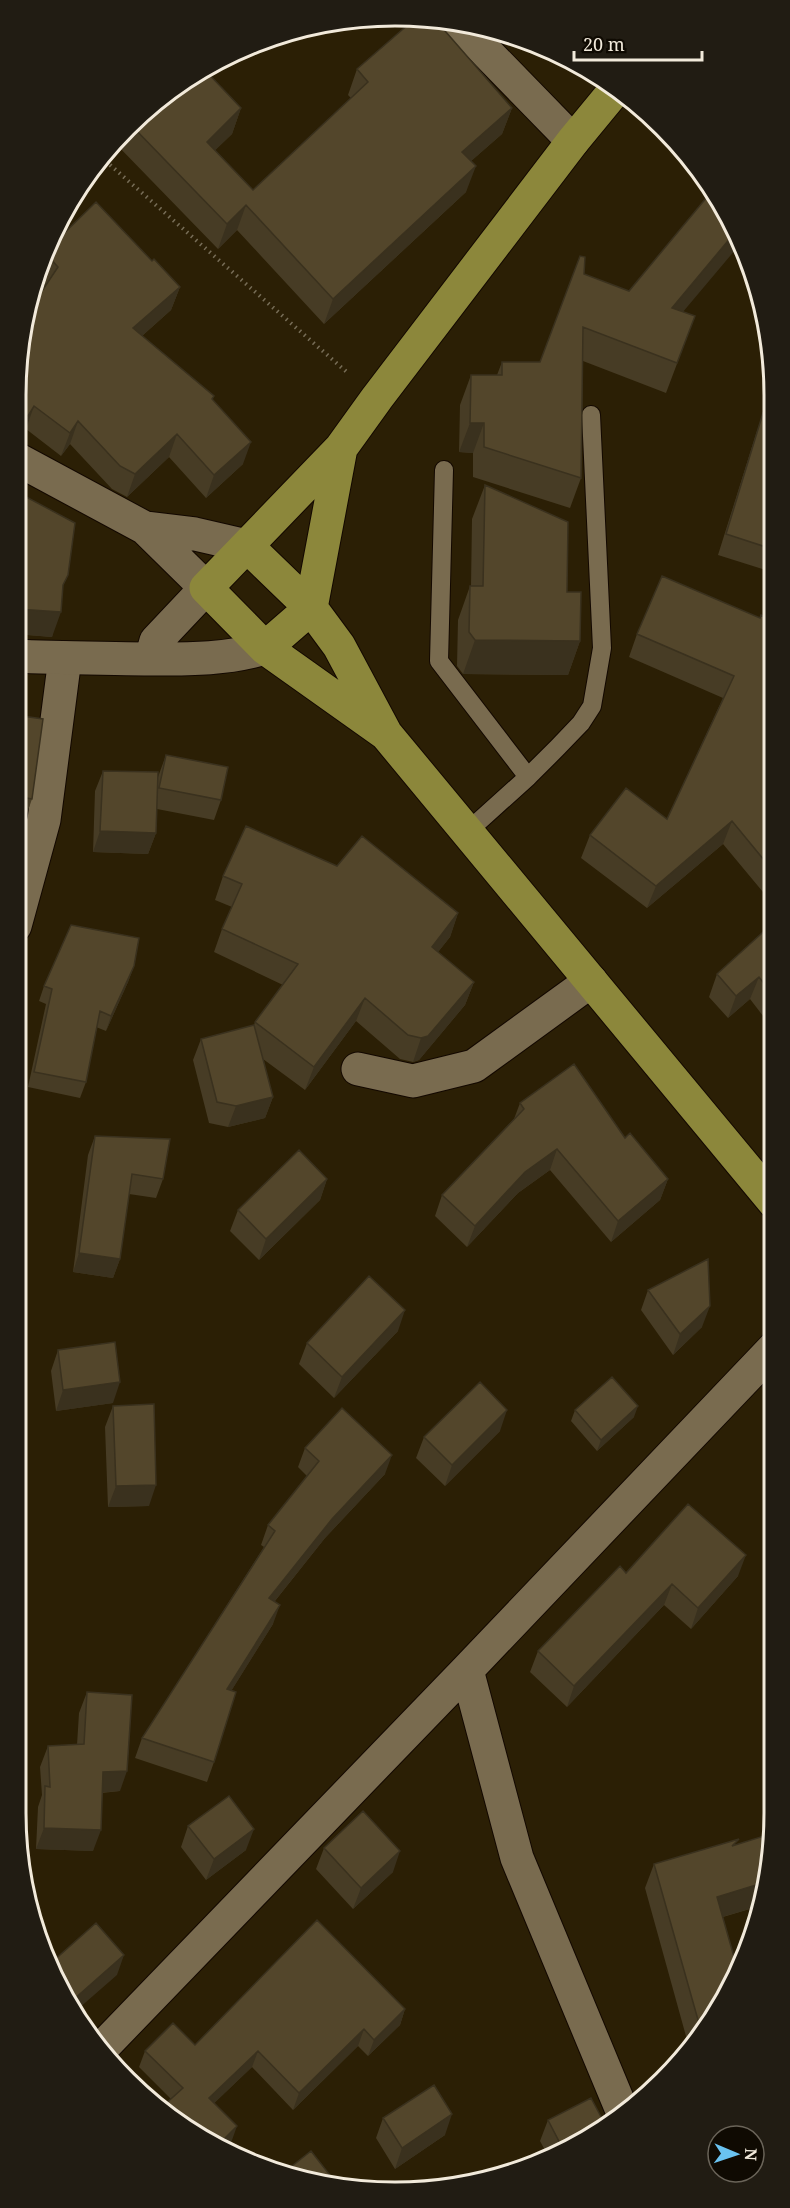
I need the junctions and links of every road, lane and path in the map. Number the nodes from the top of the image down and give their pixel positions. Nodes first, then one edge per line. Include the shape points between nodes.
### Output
1 (468, 33) edge
2 (611, 95) edge
3 (573, 141) junction
4 (108, 163) edge
5 (377, 398) junction
6 (591, 415) dead end
7 (341, 448) junction
8 (26, 464) edge
9 (444, 470) dead end
10 (145, 528) junction
11 (247, 546) junction
12 (206, 588) junction
13 (311, 609) junction
14 (265, 648) junction
15 (26, 656) edge
16 (65, 658) junction
17 (151, 658) junction
18 (386, 734) junction
19 (528, 777) junction
20 (467, 832) junction
21 (26, 886) edge
22 (591, 981) junction
23 (358, 1069) dead end
24 (764, 1190) edge
25 (764, 1358) edge
26 (467, 1670) junction
27 (106, 2043) edge
28 (620, 2106) edge

1 - 3 street
2 - 3 main road
3 - 5 main road
4 - 5 path
5 - 7 main road
6 - 19 lane via 602,648 592,706 581,723
7 - 11 main road
7 - 13 main road
8 - 10 street
9 - 19 lane via 439,661
10 - 11 street
10 - 12 street
11 - 12 main road
11 - 13 main road
12 - 14 main road
12 - 17 street via 156,641
13 - 14 main road
13 - 18 main road via 339,646
14 - 17 street via 199,659
14 - 18 main road
15 - 16 street
16 - 17 street
16 - 21 street via 44,820
18 - 20 main road
19 - 20 lane
20 - 22 main road
22 - 23 street via 474,1066 413,1081
22 - 24 main road
25 - 26 street
26 - 27 street
26 - 28 street via 517,1858

